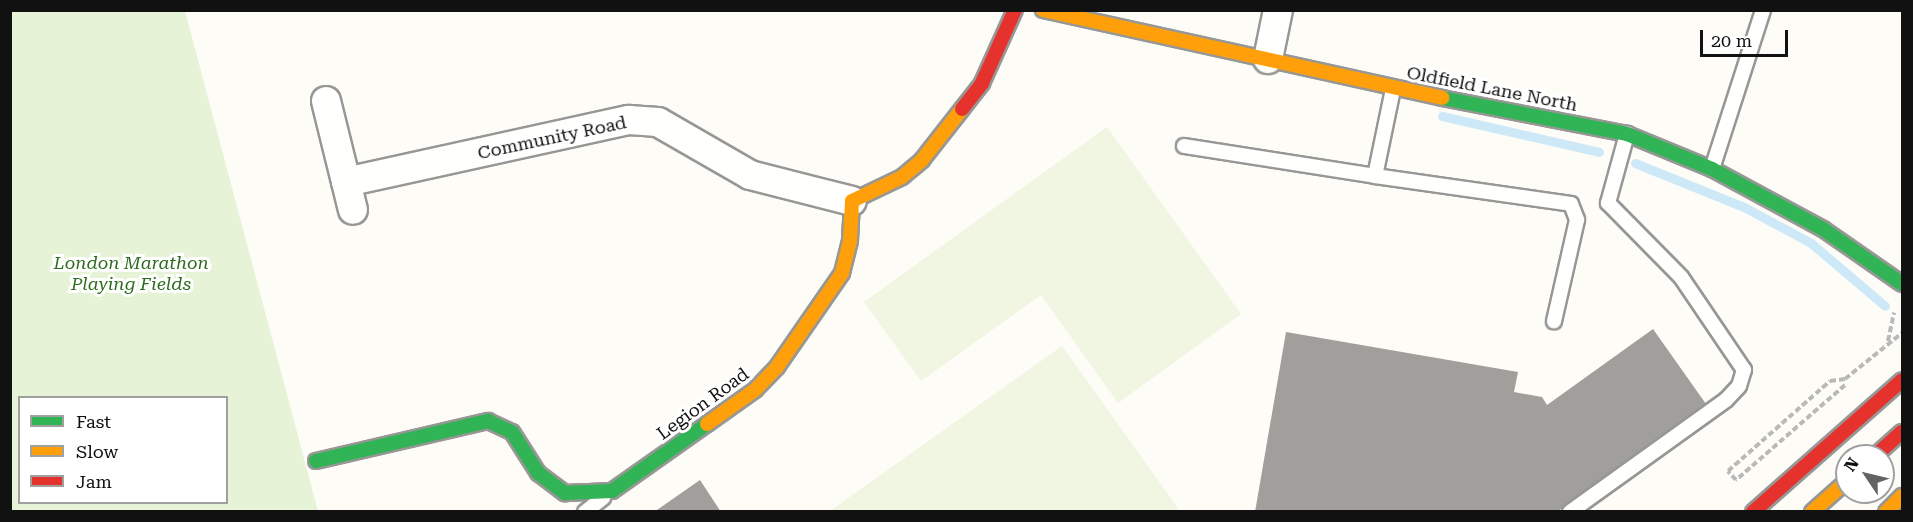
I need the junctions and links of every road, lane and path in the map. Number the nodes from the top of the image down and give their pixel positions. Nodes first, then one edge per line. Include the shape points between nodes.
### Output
1 (1016, 10) edge
2 (1043, 10) edge
3 (1278, 10) edge
4 (1763, 10) edge
5 (1268, 59) junction
6 (1393, 89) junction
7 (326, 101) dead end
8 (1627, 134) junction
9 (1184, 146) dead end
10 (1712, 169) junction
11 (1376, 176) junction
12 (346, 182) junction
13 (852, 201) junction
14 (353, 210) dead end
15 (1902, 285) edge
16 (1894, 303) dead end
17 (1554, 321) dead end
18 (1902, 333) edge
19 (1888, 341) junction
20 (1902, 380) edge
21 (1845, 385) dead end
22 (1902, 432) edge
23 (1888, 444) edge
24 (316, 461) dead end
25 (612, 491) junction
26 (1835, 492) edge
27 (1902, 496) edge
28 (585, 512) edge
29 (1570, 512) edge
30 (1753, 512) edge
31 (1812, 512) edge
32 (1886, 512) edge

1 - 13 main road via 982,83 922,160 902,177
2 - 5 main road, Oldfield Lane North
3 - 5 street
4 - 10 lane
5 - 6 main road, Oldfield Lane North
6 - 8 main road, Oldfield Lane North
6 - 11 lane
7 - 12 street
8 - 10 main road, Oldfield Lane North
8 - 29 lane via 1608,203 1681,277 1744,370 1739,386 1726,400
9 - 11 lane
10 - 15 main road, Oldfield Lane North via 1823,229
11 - 17 lane via 1571,204 1577,220
12 - 13 street, Community Road via 629,120 658,122 750,175
12 - 14 street
13 - 25 main road, Legion Road via 850,240 842,273 777,367 755,390
16 - 19 path
18 - 19 path
19 - 21 path via 1845,379 1830,381 1728,471 1736,480
20 - 30 main road
22 - 23 main road
24 - 25 main road via 488,421 512,432 538,473 565,493
25 - 28 lane
26 - 31 main road
27 - 32 main road

